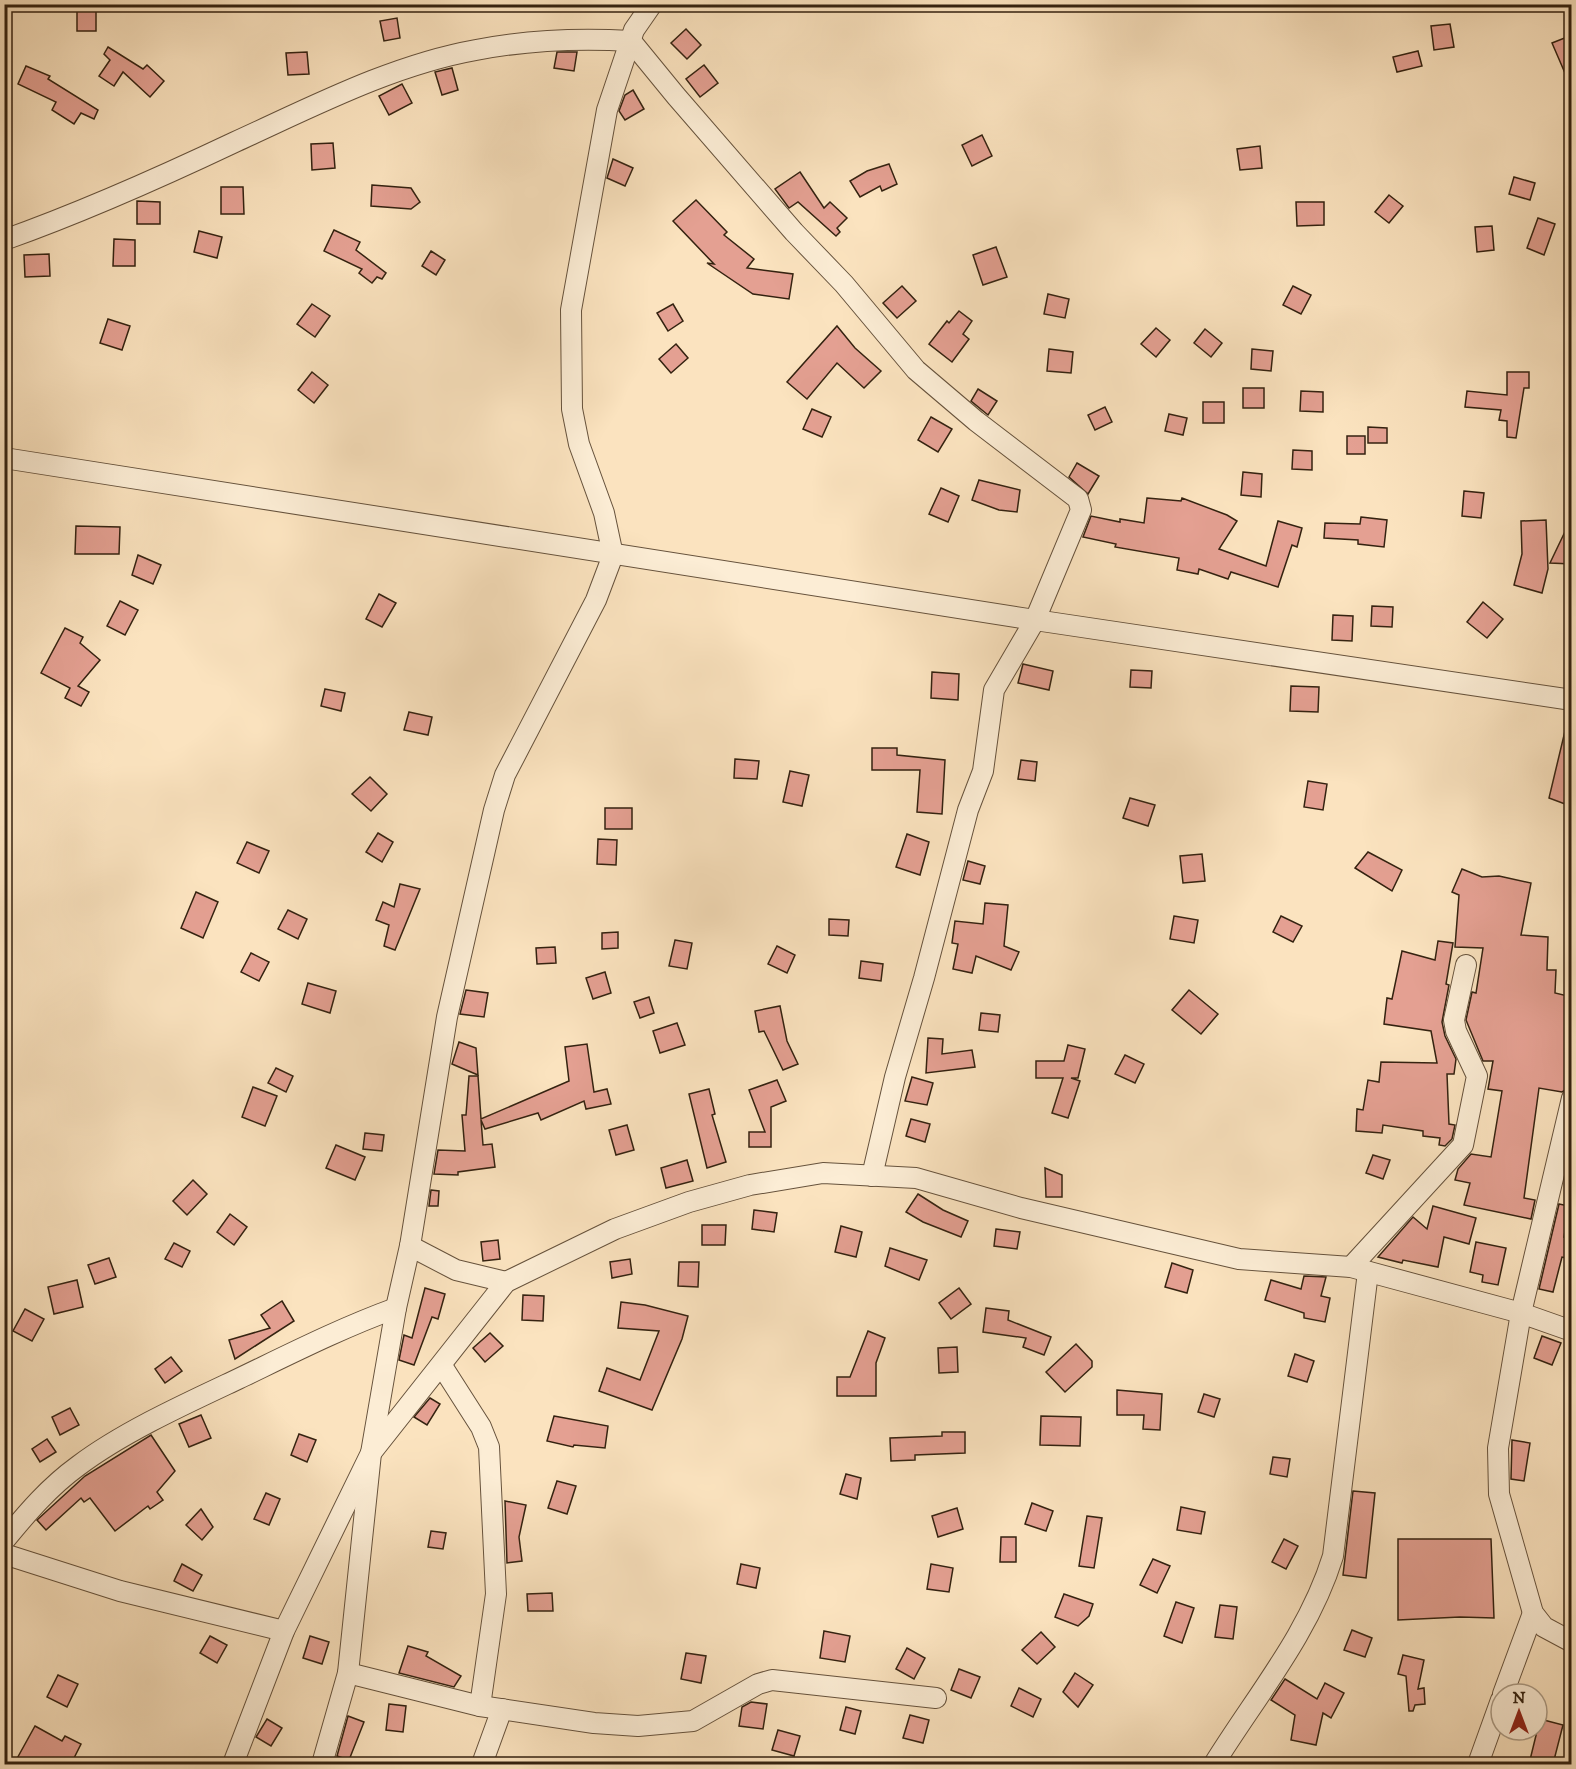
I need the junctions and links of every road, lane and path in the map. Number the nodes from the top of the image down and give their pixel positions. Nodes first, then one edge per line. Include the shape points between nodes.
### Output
1 (652, 4) edge
2 (630, 41) junction
3 (4, 240) edge
4 (4, 458) edge
5 (613, 555) junction
6 (1035, 620) junction
7 (1572, 700) edge
8 (1466, 965) dead end
9 (1572, 1098) edge
10 (872, 1176) junction
11 (410, 1246) junction
12 (1359, 1269) junction
13 (506, 1282) junction
14 (396, 1308) junction
15 (1521, 1313) junction
16 (1572, 1331) edge
17 (442, 1366) junction
18 (371, 1453) junction
19 (4, 1541) edge
20 (4, 1554) edge
21 (1533, 1613) junction
22 (284, 1631) junction
23 (1572, 1642) edge
24 (348, 1673) junction
25 (1507, 1682) edge
26 (936, 1698) dead end
27 (480, 1706) junction
28 (502, 1709) junction
29 (1489, 1733) edge
30 (232, 1764) edge
31 (322, 1764) edge
32 (482, 1764) edge
33 (1214, 1764) edge
34 (1478, 1764) edge

1 - 2 street
2 - 3 street via 580,38 476,50 404,70 323,100 70,216
2 - 5 street via 603,125 571,310 572,409
2 - 6 street via 916,370 1078,499 1081,510
4 - 5 street
5 - 6 street
5 - 11 street via 596,600 505,775 494,810 447,1017
6 - 7 street
6 - 10 street via 994,690 983,771 968,810
8 - 12 street via 1454,1020 1477,1076 1463,1145
9 - 15 street
10 - 12 street via 916,1178 1239,1259
10 - 13 street via 823,1173 750,1185 688,1202 615,1229
11 - 13 street via 456,1270
11 - 14 street
12 - 15 street
12 - 33 street via 1333,1556 1290,1650
13 - 17 street
14 - 18 street
14 - 19 street via 355,1323 162,1416 78,1466 32,1506
15 - 16 street
15 - 21 street via 1498,1448 1499,1494
17 - 18 street
17 - 27 street via 481,1427 489,1447 496,1594
18 - 22 street
18 - 24 street
20 - 22 street via 120,1591
21 - 23 street via 1544,1627
21 - 25 street
22 - 30 street
24 - 27 street
24 - 31 street
26 - 28 street via 772,1680 693,1721 638,1726
27 - 28 street
28 - 32 street
29 - 34 street

